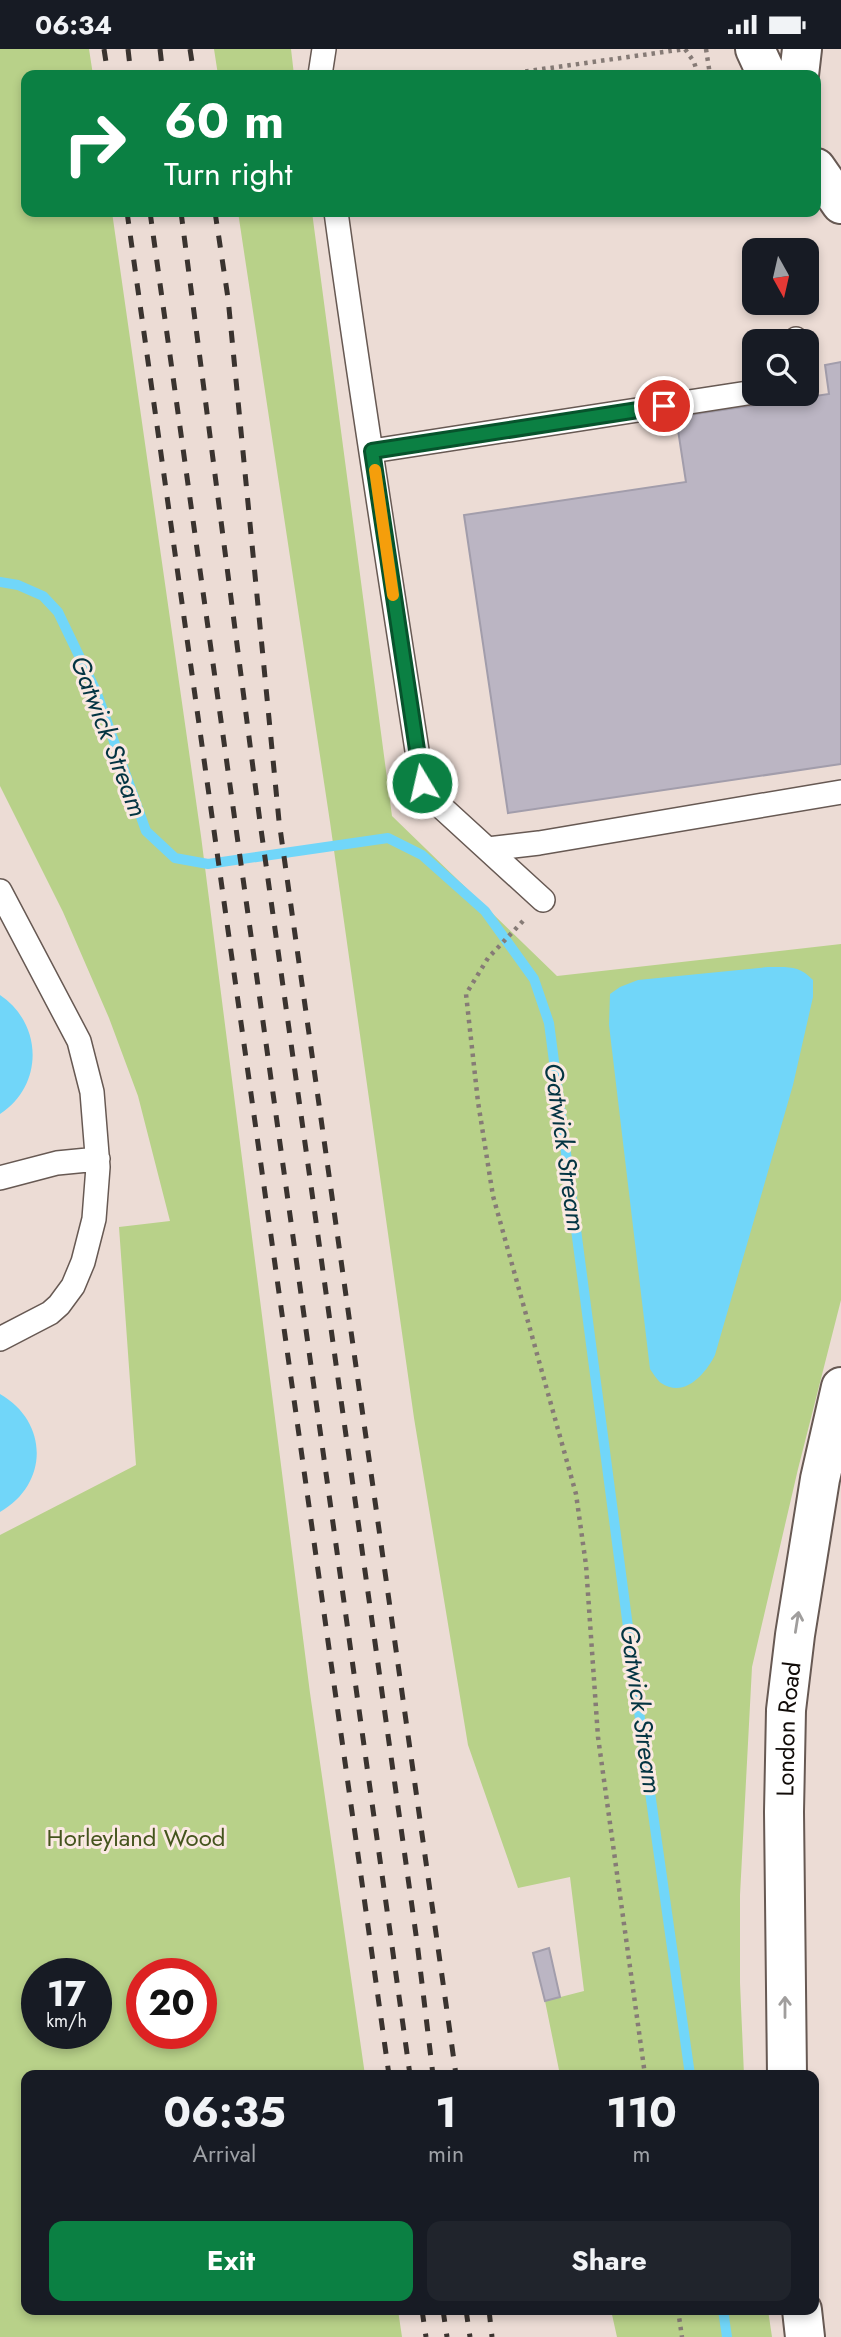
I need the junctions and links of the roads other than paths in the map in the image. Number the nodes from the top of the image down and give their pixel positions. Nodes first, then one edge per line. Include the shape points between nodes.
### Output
1 (324, 49) edge
2 (755, 49) edge
3 (802, 49) edge
4 (321, 70) edge
5 (765, 70) edge
6 (800, 70) edge
7 (821, 175) edge
8 (841, 204) edge
9 (337, 217) edge
10 (742, 394) edge
11 (372, 451) junction
12 (841, 792) edge
13 (488, 849) junction
14 (0, 891) edge
15 (543, 900) dead end
16 (98, 1160) junction
17 (0, 1178) edge
18 (2, 1333) edge
19 (841, 1387) edge
20 (787, 2070) edge
21 (803, 2315) edge
22 (805, 2337) edge

1 - 4 lane
2 - 5 main road
3 - 6 main road
7 - 8 main road
9 - 11 lane
10 - 11 lane
11 - 13 lane via 422,783 438,804
12 - 13 lane
13 - 15 lane
14 - 16 lane via 79,1041 92,1093
16 - 17 lane via 57,1163
16 - 18 lane via 94,1219 73,1286 50,1313
20 -> 19 main road, London Road via 786,1710 820,1479
21 - 22 main road

